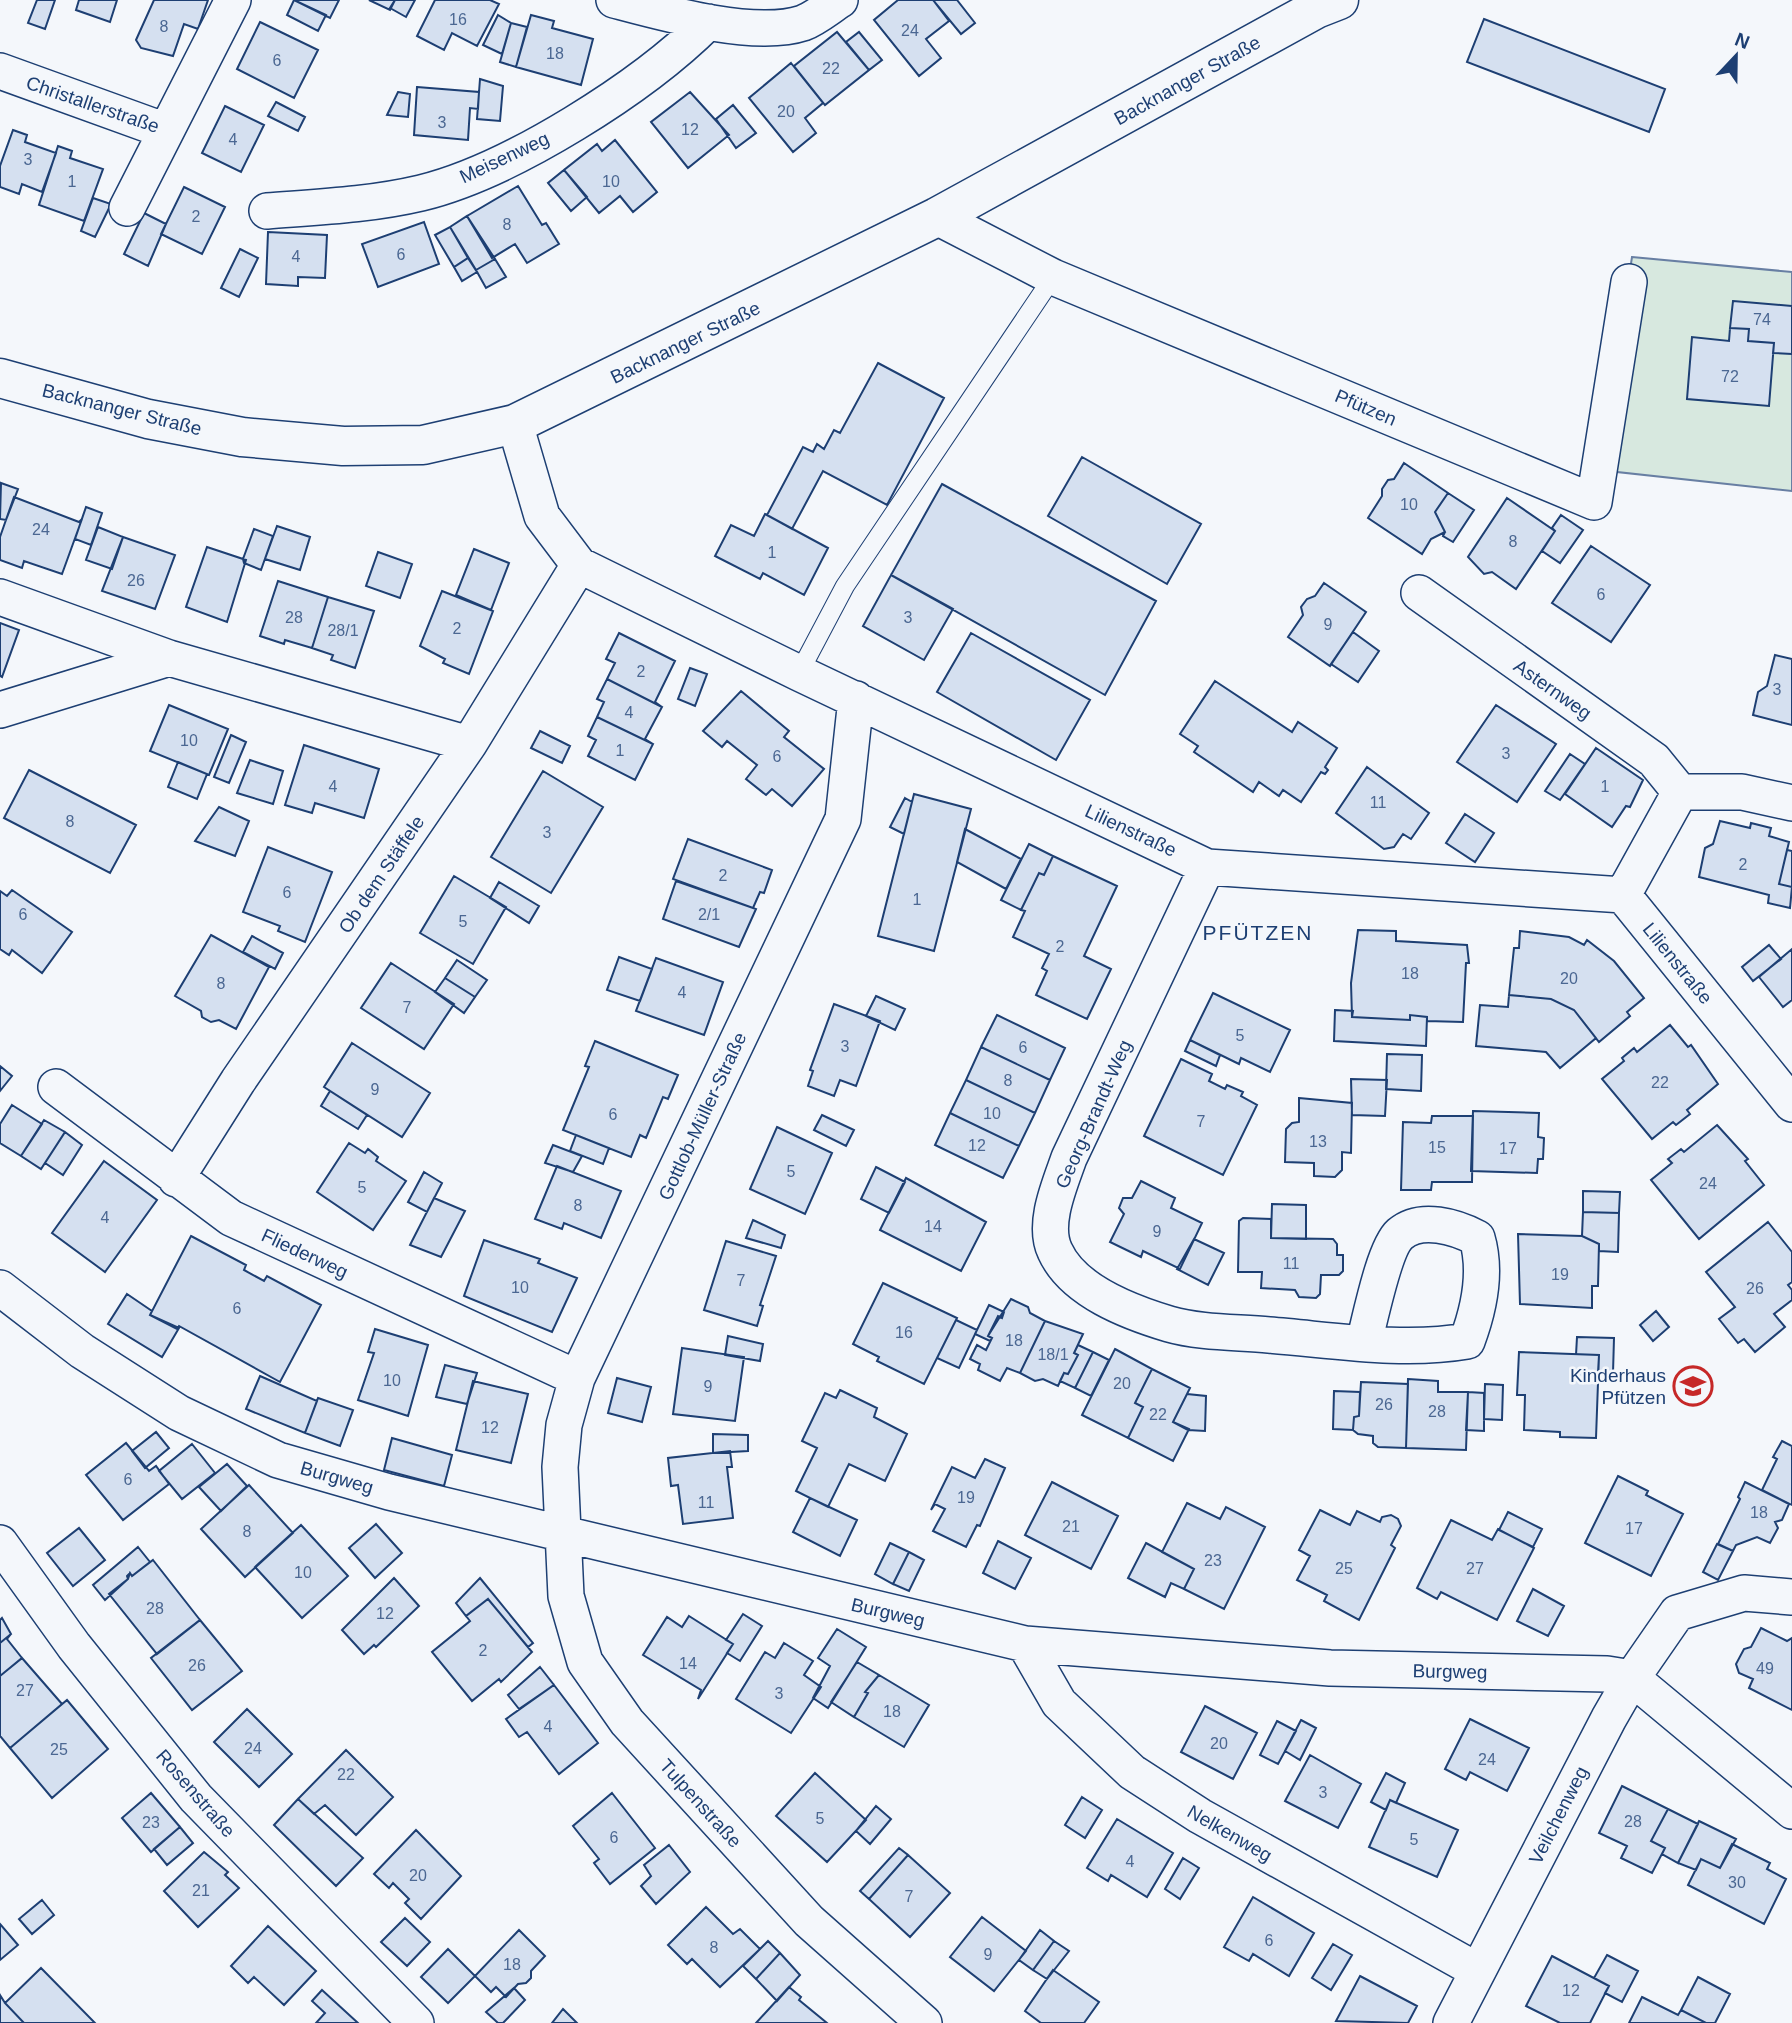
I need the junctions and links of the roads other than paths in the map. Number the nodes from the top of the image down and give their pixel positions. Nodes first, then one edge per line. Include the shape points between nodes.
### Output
1 (233, 0) edge
2 (614, 0) edge
3 (841, 0) edge
4 (1327, 5) edge
5 (708, 22) junction
6 (0, 71) edge
7 (166, 131) junction
8 (127, 208) dead end
9 (267, 211) dead end
10 (937, 217) junction
11 (1054, 277) junction
12 (1629, 282) dead end
13 (0, 378) edge
14 (516, 424) junction
15 (579, 565) junction
16 (1419, 593) dead end
17 (0, 597) edge
18 (170, 658) junction
19 (799, 673) junction
20 (856, 699) junction
21 (0, 710) edge
22 (469, 744) junction
23 (1680, 792) junction
24 (1792, 803) edge
25 (1207, 867) junction
26 (1623, 895) junction
27 (57, 1087) dead end
28 (1792, 1104) edge
29 (176, 1179) junction
30 (0, 1288) edge
31 (1364, 1342) dead end
32 (577, 1378) junction
33 (564, 1534) junction
34 (0, 1543) edge
35 (1792, 1597) edge
36 (1025, 1644) junction
37 (1632, 1678) junction
38 (1792, 1811) edge
39 (1478, 1972) junction
40 (416, 2023) edge
41 (924, 2023) edge
42 (1451, 2023) edge

1 - 7 street, Christallerstraße
2 - 5 street
3 - 5 street via 803,23 757,27
4 - 10 street, Backnanger Straße
5 - 9 street, Meisenweg via 633,86 485,169 424,192 368,204
6 - 7 street, Christallerstraße
7 - 8 street
10 - 11 street, Pfützen
10 - 14 street, Backnanger Straße
11 - 12 street, Pfützen via 1594,502
11 - 19 lane via 845,586
13 - 14 street, Backnanger Straße via 148,419 243,438 343,446 423,445
14 - 15 street, Lilienstraße via 542,516
15 - 19 street, Lilienstraße
15 - 22 street, Ob dem Stäffele
16 - 23 street, Asternweg via 1654,760
17 - 18 street
18 - 21 street
18 - 22 street
19 - 20 street, Lilienstraße
20 - 25 street, Lilienstraße
20 - 32 street, Gottlob-Müller-Straße via 843,819
22 - 29 street, Ob dem Stäffele
23 - 24 street via 1742,792
23 - 26 street
25 - 26 street, Lilienstraße
25 - 31 street, Georg-Brandt-Weg via 1069,1158 1057,1194 1053,1249 1067,1273 1089,1288 1170,1325
26 - 28 street, Lilienstraße
27 - 29 street, Fliederweg
29 - 32 street, Fliederweg via 231,1218
30 - 33 street, Burgweg via 82,1352 178,1413 278,1460
32 - 33 street, Gottlob-Müller-Straße via 561,1457
33 - 36 street, Burgweg
33 - 41 street, Tulpenstraße via 566,1596 585,1662 627,1722 809,1921
34 - 40 street, Rosenstraße via 74,1646 196,1798
35 - 37 street, Veilchenweg via 1744,1593 1677,1613
36 - 37 street, Burgweg via 1330,1668
36 - 39 street, Nelkenweg via 1059,1703 1132,1772 1200,1816
37 - 38 street
37 - 39 street, Veilchenweg
39 - 42 street, Veilchenweg

